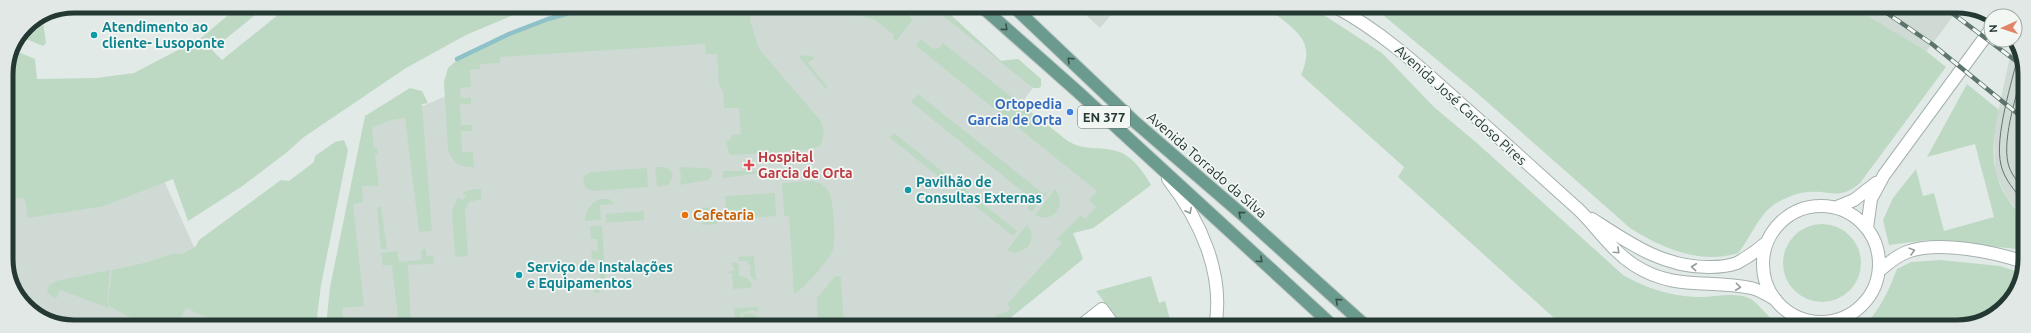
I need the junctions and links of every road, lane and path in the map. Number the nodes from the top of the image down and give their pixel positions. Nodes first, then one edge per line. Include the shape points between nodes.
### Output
1 (989, 13) edge
2 (1020, 13) edge
3 (1345, 13) edge
4 (1983, 40) edge
5 (1159, 168) junction
6 (1884, 175) junction
7 (1837, 207) junction
8 (1581, 212) junction
9 (1867, 228) junction
10 (1767, 242) junction
11 (2018, 260) edge
12 (1879, 271) junction
13 (1776, 300) junction
14 (1854, 312) junction
15 (1089, 320) edge
16 (1110, 320) edge
17 (1216, 320) edge
18 (1326, 320) edge
19 (1359, 320) edge
20 (1807, 320) edge
21 (1834, 320) edge
22 (1850, 320) edge

1 -> 5 main road, EN 377
19 -> 2 main road, Avenida Torrado da Silva via 1245,217 1152,138
3 - 8 street, Avenida José Cardoso Pires via 1399,49
4 - 6 street
5 -> 17 street via 1181,196 1211,257 1217,282
5 -> 18 main road
6 - 7 street via 1865,193
6 - 9 street via 1871,199
7 - 9 street via 1854,215
7 - 10 street via 1820,205 1793,213 1776,227
10 -> 8 street, Avenida José Cardoso Pires via 1753,254 1736,263 1718,267 1685,266 1642,250
8 -> 13 street, Avenida José Cardoso Pires via 1618,253 1634,265 1653,274 1692,284 1752,288
9 - 12 street via 1875,241
10 - 13 street via 1763,257 1764,272 1768,287
12 -> 11 street via 1907,252 1936,247 1998,254
12 - 14 street via 1866,301
13 - 20 street via 1787,311
14 - 21 street
14 - 22 street
15 - 16 street via 1102,309

